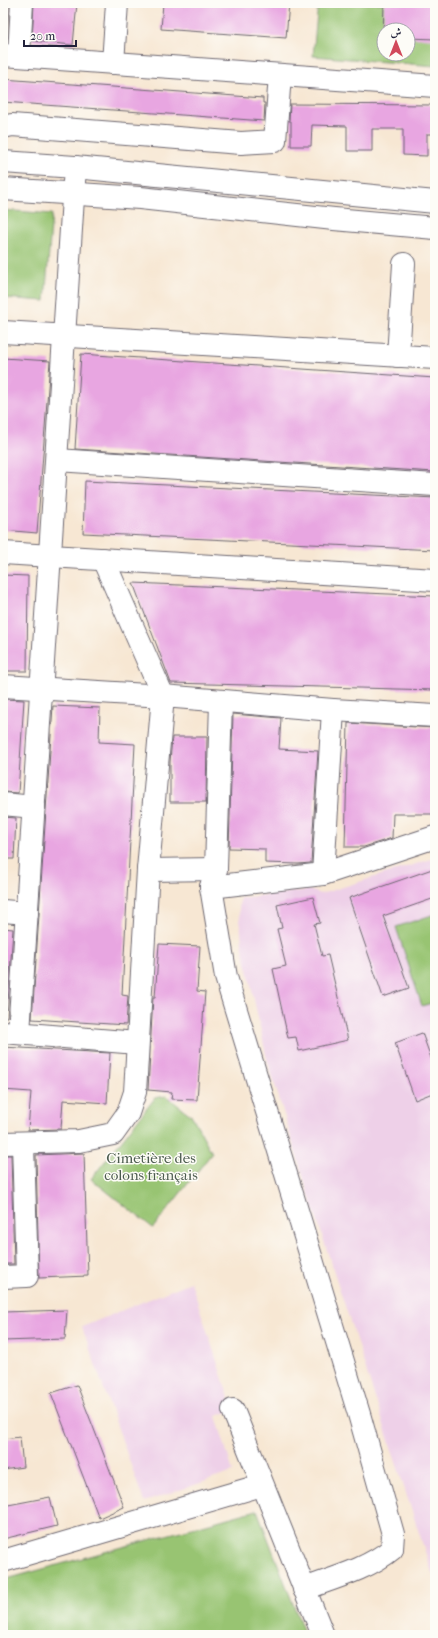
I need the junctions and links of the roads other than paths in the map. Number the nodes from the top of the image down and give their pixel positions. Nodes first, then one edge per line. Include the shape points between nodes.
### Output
1 (22, 3) edge
2 (118, 3) edge
3 (11, 56) edge
4 (113, 63) junction
5 (280, 75) junction
6 (435, 86) edge
7 (3, 127) edge
8 (3, 162) edge
9 (75, 167) junction
10 (3, 189) edge
11 (73, 194) junction
12 (435, 202) edge
13 (435, 228) edge
14 (404, 264) dead end
15 (3, 332) edge
16 (64, 336) junction
17 (398, 356) junction
18 (435, 358) edge
19 (57, 460) junction
20 (435, 485) edge
21 (3, 553) edge
22 (50, 556) junction
23 (103, 559) junction
24 (435, 580) edge
25 (3, 686) edge
26 (41, 689) junction
27 (163, 696) junction
28 (221, 702) junction
29 (334, 710) junction
30 (435, 716) edge
31 (3, 804) edge
32 (34, 807) junction
33 (435, 837) edge
34 (148, 870) junction
35 (323, 874) junction
36 (213, 878) junction
37 (3, 911) edge
38 (27, 913) junction
39 (11, 1032) edge
40 (137, 1043) junction
41 (13, 1143) edge
42 (3, 1277) edge
43 (233, 1410) dead end
44 (262, 1485) junction
45 (3, 1561) edge
46 (304, 1589) junction
47 (323, 1635) edge

1 - 3 street
2 - 4 street
3 - 4 street
4 - 5 street
5 - 6 street
5 - 7 street via 275,141 241,144 12,125
8 - 9 street
9 - 11 street
9 - 12 street
10 - 11 street
11 - 13 street via 140,198
11 - 16 street
14 - 17 street
15 - 16 street
16 - 17 street
16 - 19 street
17 - 18 street
19 - 20 street
19 - 22 street
21 - 22 street
22 - 23 street
22 - 26 street
23 - 24 street
23 - 27 street
25 - 26 street
26 - 27 street
26 - 32 street
27 - 28 street
27 - 34 street
28 - 29 street
28 - 36 street
29 - 30 street
29 - 35 street
31 - 32 street
32 - 38 street
33 - 35 street
34 - 36 street
34 - 40 street
35 - 36 street
36 - 46 street via 226,977 393,1534 392,1548 381,1558
37 - 38 street
38 - 39 street
39 - 40 street
40 - 41 street via 135,1092 128,1113 113,1134 79,1141
41 - 42 street via 27,1276
43 - 44 street
44 - 45 street
44 - 46 street
46 - 47 street

